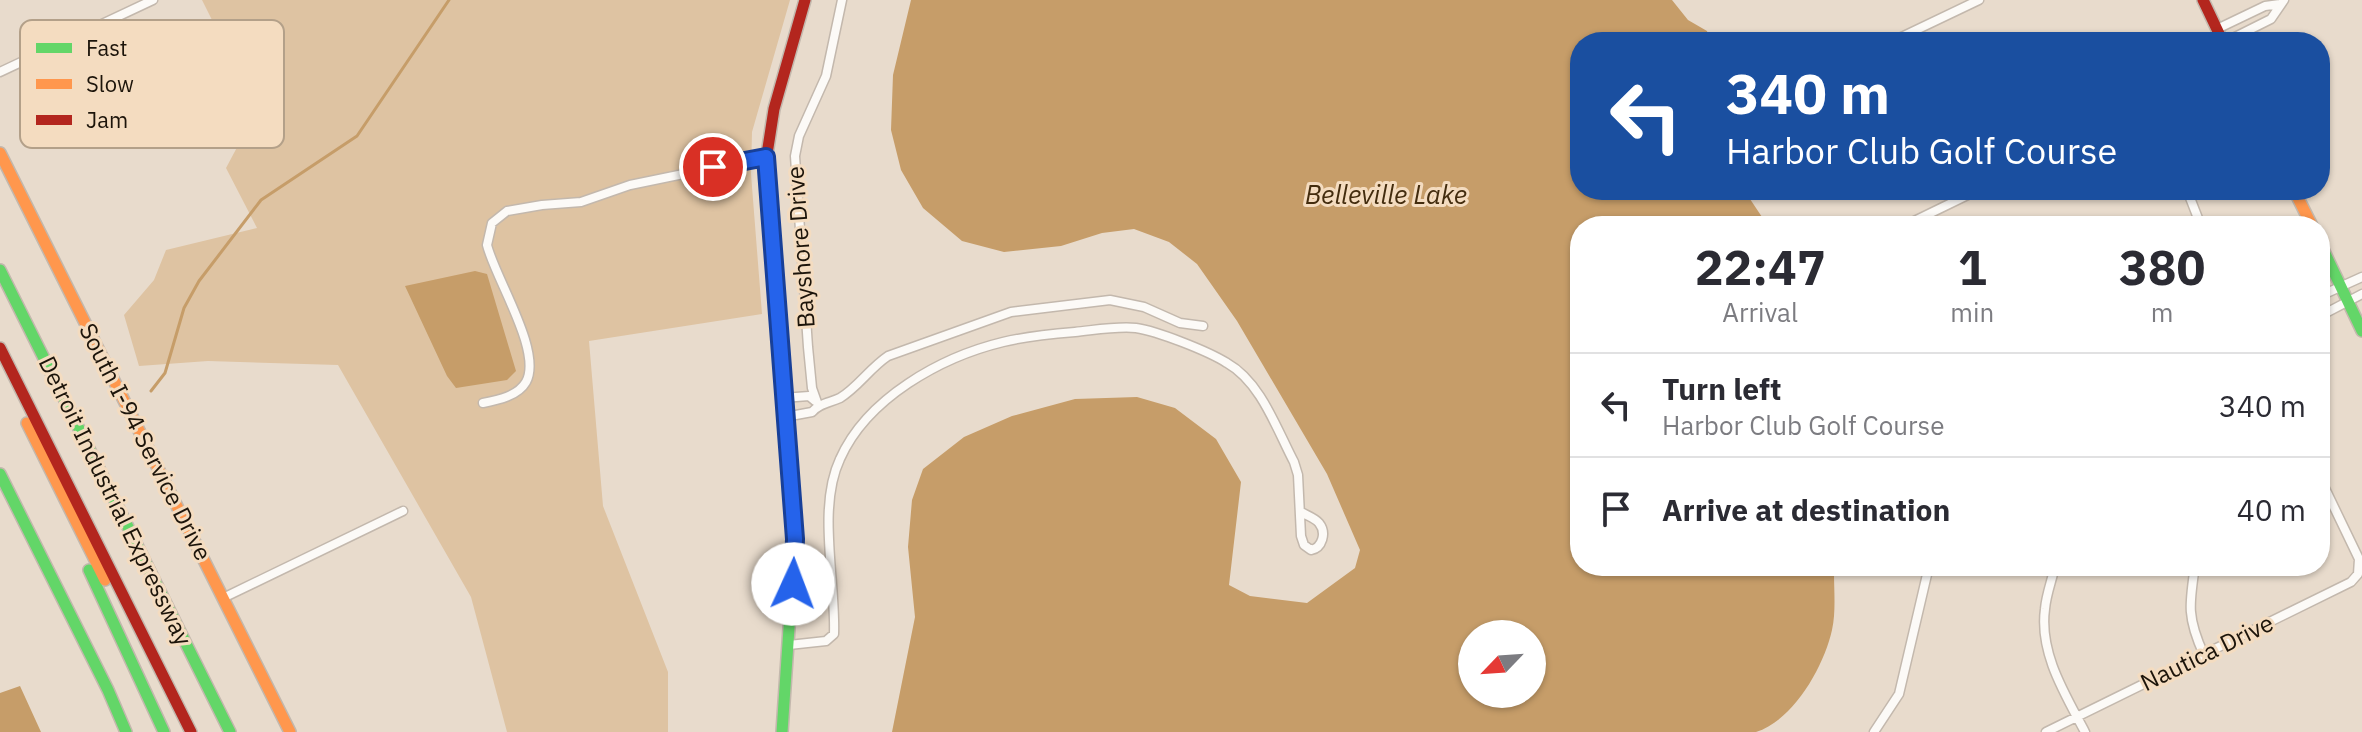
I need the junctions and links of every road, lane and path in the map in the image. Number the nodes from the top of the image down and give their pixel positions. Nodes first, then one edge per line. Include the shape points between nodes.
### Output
1 (153, 0) edge
2 (805, 0) edge
3 (842, 0) edge
4 (1979, 0) edge
5 (2203, 0) edge
6 (2282, 2) edge
7 (110, 20) edge
8 (2217, 29) junction
9 (1912, 32) edge
10 (2219, 32) edge
11 (2244, 32) edge
12 (20, 63) edge
13 (0, 72) edge
14 (0, 153) edge
15 (766, 157) junction
16 (1957, 200) edge
17 (1925, 216) edge
18 (2330, 264) edge
19 (0, 270) edge
20 (2362, 277) edge
21 (2341, 287) junction
22 (2330, 292) edge
23 (2362, 294) edge
24 (2348, 303) junction
25 (2330, 311) edge
26 (1203, 326) dead end
27 (2362, 331) edge
28 (0, 348) edge
29 (0, 369) edge
30 (783, 398) junction
31 (483, 403) dead end
32 (818, 405) junction
33 (785, 417) junction
34 (44, 458) junction
35 (0, 474) edge
36 (2330, 499) edge
37 (403, 511) dead end
38 (1301, 512) dead end
39 (2360, 567) edge
40 (1927, 576) edge
41 (2053, 576) edge
42 (2193, 576) edge
43 (223, 598) junction
44 (789, 645) junction
45 (2204, 655) junction
46 (2077, 717) junction
47 (126, 732) edge
48 (164, 732) edge
49 (180, 732) edge
50 (191, 732) edge
51 (230, 732) edge
52 (290, 732) edge
53 (782, 732) edge
54 (1874, 732) edge
55 (2046, 732) edge
56 (2085, 732) edge

1 - 7 street
2 - 15 main road
3 - 32 street, Bayshore Drive via 826,76 795,156 808,347
4 - 9 street
5 - 8 main road
6 - 8 street
6 - 11 street via 2271,19
8 - 10 main road
12 - 13 street
14 - 43 main road, South I-94 Service Drive
15 - 30 main road
15 - 31 street via 630,185 581,202 519,208 499,216 487,245 527,346 529,373 515,392
16 - 17 street
18 - 21 main road
19 - 51 main road, Detroit Industrial Expressway
20 - 21 street
21 - 22 street
21 - 24 main road
23 - 24 street
24 - 25 street
24 - 27 main road
26 - 32 street via 1110,300 1011,312 888,356 843,396
28 - 50 main road
29 - 34 main road, Detroit Industrial Expressway
30 - 32 street via 809,396
30 - 33 main road
32 - 33 street via 812,412
33 - 44 main road via 795,554
34 - 48 main road
34 - 49 main road, Detroit Industrial Expressway
35 - 47 main road
36 - 39 street
37 - 43 street
38 - 44 street via 1294,462 1256,392 1227,362 1139,328 1002,342 918,378 872,414 851,439 830,494 834,634 826,641
39 - 45 street, Nautica Drive via 2351,582
40 - 54 street via 1899,694
41 - 46 street via 2044,635
42 - 45 street via 2191,627
43 - 52 main road, South I-94 Service Drive
44 - 53 main road
45 - 46 street, Nautica Drive
46 - 55 street, Nautica Drive
46 - 56 street

